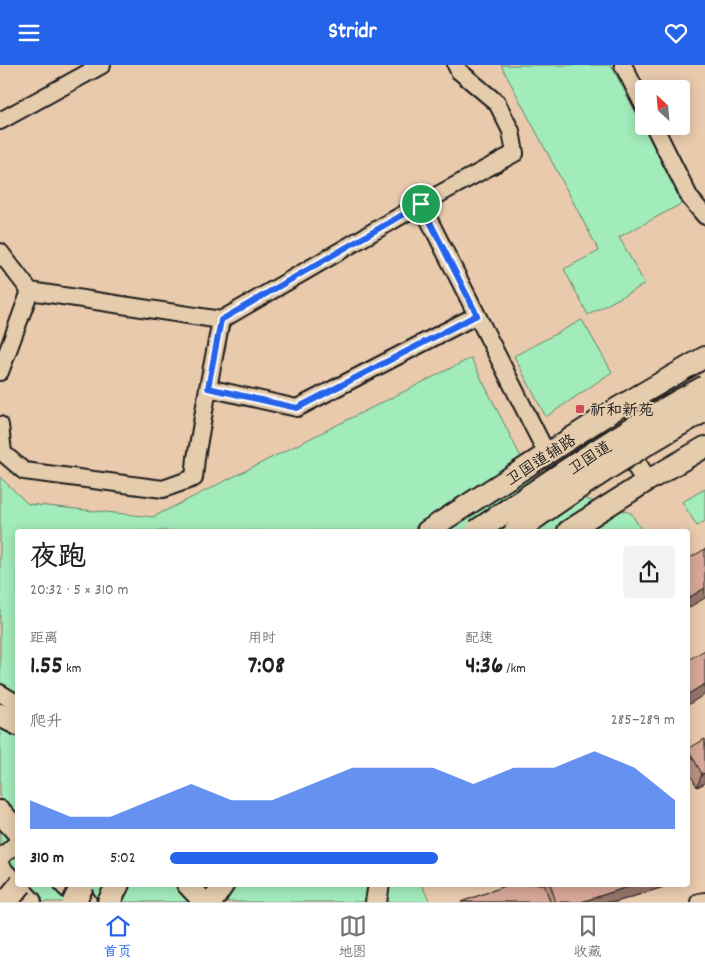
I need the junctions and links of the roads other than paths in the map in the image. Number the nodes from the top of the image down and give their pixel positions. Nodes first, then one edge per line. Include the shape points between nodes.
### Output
1 (102, 65) edge
2 (456, 65) edge
3 (623, 65) edge
4 (635, 88) edge
5 (0, 121) edge
6 (658, 135) edge
7 (421, 204) junction
8 (705, 216) edge
9 (0, 253) edge
10 (30, 291) junction
11 (477, 315) junction
12 (221, 320) junction
13 (705, 357) edge
14 (0, 372) edge
15 (705, 387) edge
16 (208, 388) junction
17 (705, 409) edge
18 (606, 415) junction
19 (0, 425) edge
20 (705, 447) edge
21 (547, 454) junction
22 (647, 481) junction
23 (429, 529) edge
24 (480, 529) edge
25 (519, 529) edge
26 (571, 529) edge
27 (0, 693) edge
28 (15, 703) edge
29 (0, 715) edge
30 (15, 722) edge
31 (0, 812) edge
32 (15, 829) edge
33 (15, 845) edge
34 (0, 858) edge
35 (0, 870) edge
36 (15, 886) edge
37 (16, 887) edge
38 (18, 887) edge
39 (188, 887) edge
40 (189, 887) edge
41 (222, 887) edge
42 (232, 887) edge
43 (378, 887) edge
44 (72, 889) edge
45 (111, 894) edge
46 (705, 901) edge
47 (6, 902) edge
48 (30, 902) edge
49 (85, 902) edge
50 (194, 902) edge
51 (204, 902) edge
52 (212, 902) edge
53 (230, 902) edge
54 (376, 902) edge
55 (698, 902) edge

1 - 5 street
2 - 7 street via 497,103 511,131 515,153
3 - 4 street
6 - 8 street via 690,198
7 - 11 street
7 - 12 street
9 - 10 street
10 - 12 street
10 - 14 street
11 - 16 street via 297,408
11 - 21 street
12 - 16 street
13 - 18 main road, 卫国道辅路
15 - 24 highway, 卫国道, bridge via 654,415
16 - 19 street via 194,478 163,489 24,471 2,453
17 - 25 highway, 卫国道, bridge via 584,483
18 - 21 main road, 卫国道辅路
18 - 22 main road
20 - 22 main road
21 - 23 main road, 卫国道辅路
22 - 26 main road
27 - 28 street
29 - 30 highway
31 - 32 highway
33 - 34 street
35 - 36 highway
37 - 48 highway
38 - 47 highway, bridge
39 - 50 street
40 - 51 main road
41 - 52 main road
42 - 53 main road
43 - 54 main road
44 - 45 main road
44 - 49 highway
46 - 55 street

